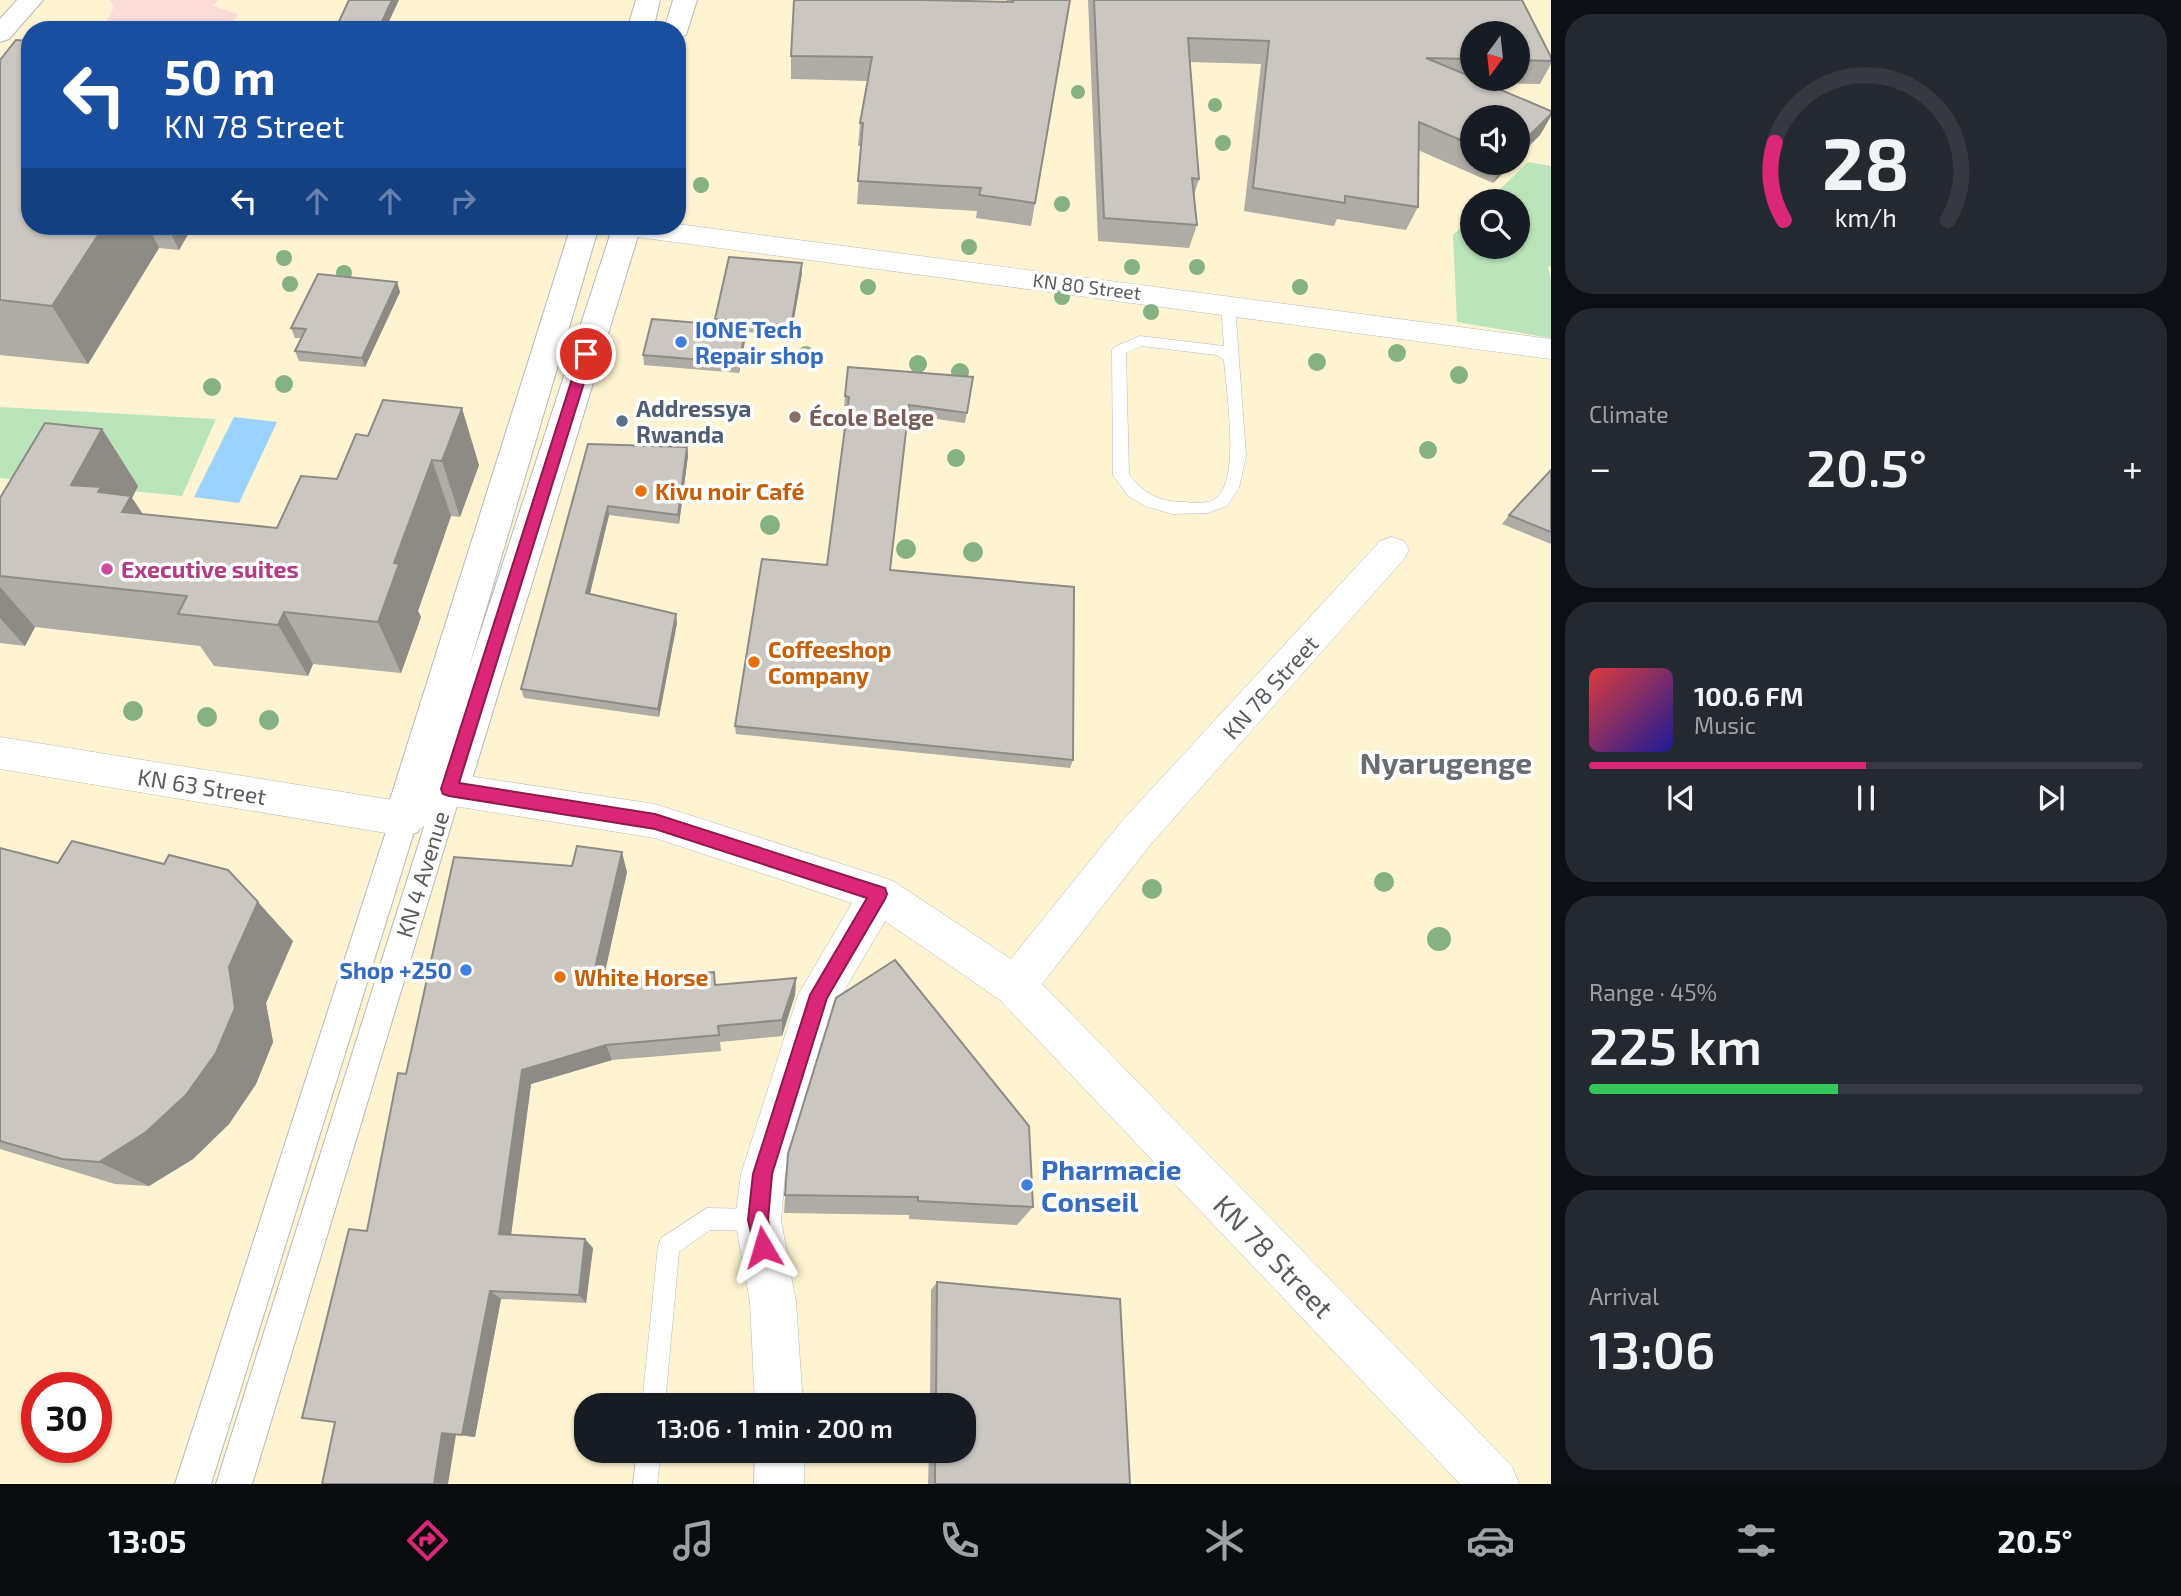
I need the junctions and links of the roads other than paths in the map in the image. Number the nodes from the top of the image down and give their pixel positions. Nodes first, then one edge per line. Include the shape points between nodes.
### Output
1 (31, 0) edge
2 (648, 0) edge
3 (685, 0) edge
4 (642, 21) edge
5 (679, 21) edge
6 (0, 34) edge
7 (686, 234) edge
8 (582, 235) edge
9 (622, 235) edge
10 (1228, 305) junction
11 (1551, 349) edge
12 (1231, 357) junction
13 (1392, 550) dead end
14 (0, 753) edge
15 (449, 789) junction
16 (404, 819) junction
17 (878, 894) junction
18 (1015, 986) junction
19 (758, 1220) junction
20 (654, 1393) edge
21 (778, 1393) edge
22 (648, 1463) edge
23 (780, 1463) edge
24 (1474, 1478) edge
25 (193, 1484) edge
26 (234, 1484) edge
27 (645, 1484) edge
28 (779, 1484) edge

1 - 6 street
2 - 4 street
3 - 5 street
7 - 10 street, KN 80 Street
8 - 16 street, KN 4 Avenue
9 - 15 street, KN 4 Avenue
10 - 11 street, KN 80 Street
10 - 12 lane
12 - 12 lane via 1238,456 1234,484 1222,502 1203,509 1172,508 1133,492 1121,475 1119,350 1140,341 1220,350
13 - 18 street, KN 78 Street via 1136,833
14 - 16 street, KN 63 Street
15 - 16 street
15 - 17 street, KN 78 Street via 655,821
15 - 26 street, KN 4 Avenue
16 - 25 street
17 - 18 street, KN 78 Street
17 - 19 street via 819,995 762,1174
18 - 24 street, KN 78 Street
19 - 20 lane via 707,1219 669,1246
19 - 21 street via 773,1302
22 - 27 lane
23 - 28 street

